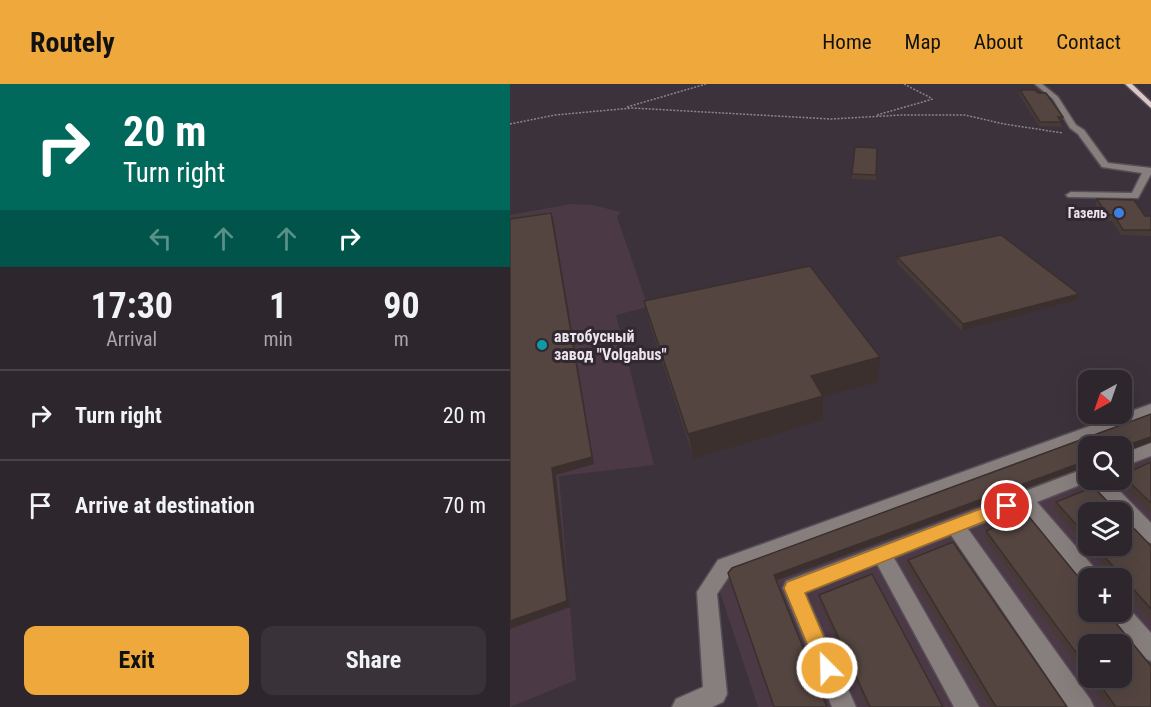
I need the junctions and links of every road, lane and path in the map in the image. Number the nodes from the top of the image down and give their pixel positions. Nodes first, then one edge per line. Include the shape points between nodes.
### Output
1 (706, 84) edge
2 (904, 84) edge
3 (1038, 84) edge
4 (1128, 84) edge
5 (1151, 106) edge
6 (620, 109) junction
7 (876, 116) junction
8 (510, 124) edge
9 (1068, 134) dead end
10 (1149, 171) edge
11 (1071, 195) dead end
12 (1151, 409) edge
13 (1151, 450) edge
14 (1132, 457) edge
15 (1078, 478) edge
16 (1108, 490) edge
17 (1024, 499) junction
18 (955, 526) junction
19 (1151, 535) edge
20 (882, 554) junction
21 (1082, 568) edge
22 (1127, 622) edge
23 (1151, 650) edge
24 (716, 701) edge
25 (684, 707) edge
26 (844, 707) edge
27 (967, 707) edge
28 (1082, 707) edge

1 - 6 path
2 - 7 path via 933,99
3 - 10 street via 1056,98 1105,165
4 - 5 main road
6 - 7 path via 694,109 831,119
6 - 8 path
7 - 9 path via 965,115
10 - 11 street via 1135,196
12 - 24 street via 725,566 707,592
13 - 14 street
15 - 17 street
16 - 19 street
17 - 18 street
17 - 21 street
18 - 20 street
18 - 28 street
20 - 26 street via 793,588
20 - 27 street
22 - 23 street
24 - 25 street

